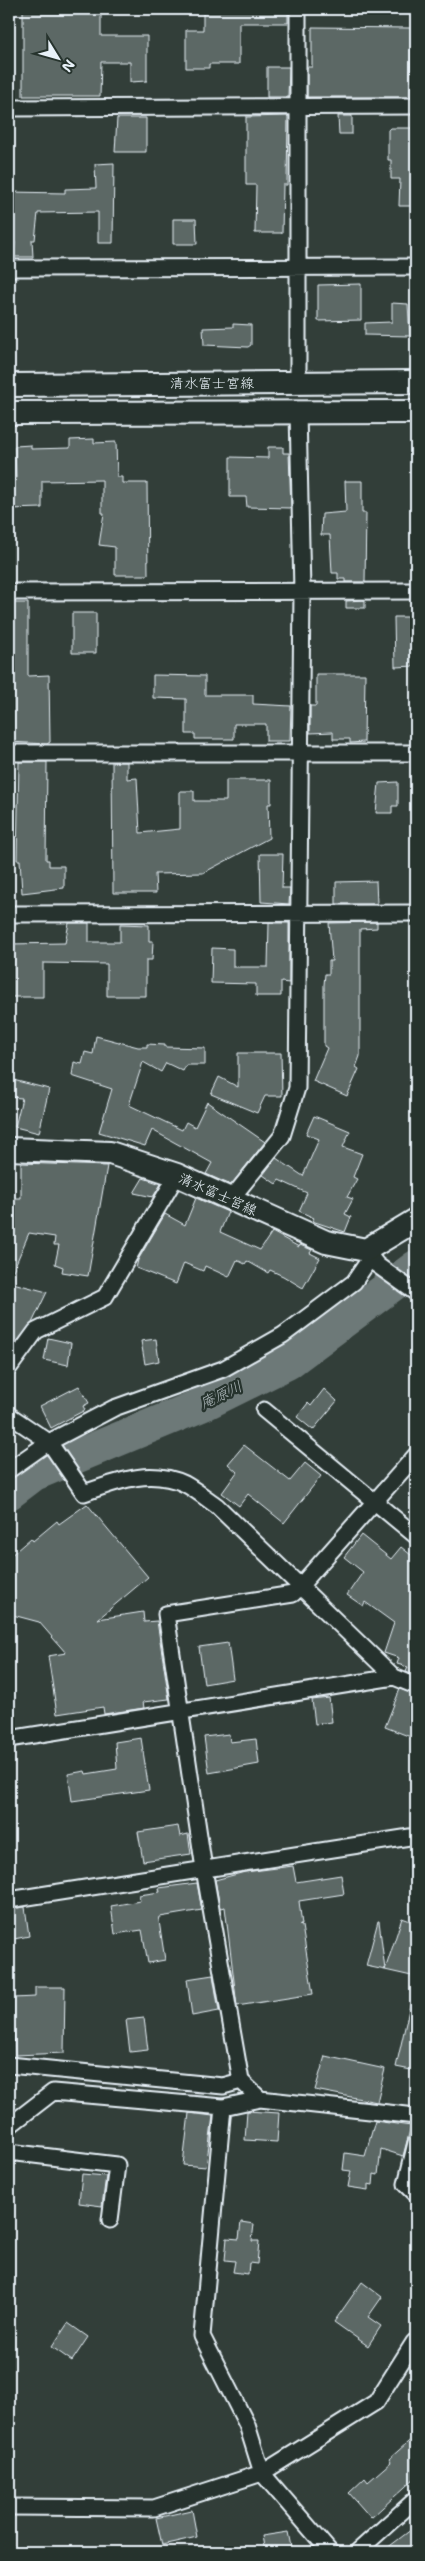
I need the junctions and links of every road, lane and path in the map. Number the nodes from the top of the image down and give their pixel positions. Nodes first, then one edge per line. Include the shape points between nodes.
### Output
1 (298, 9) edge
2 (416, 106) edge
3 (298, 107) junction
4 (9, 108) edge
5 (298, 267) junction
6 (416, 267) edge
7 (9, 268) edge
8 (416, 382) edge
9 (298, 383) junction
10 (9, 385) edge
11 (298, 412) junction
12 (416, 412) edge
13 (9, 413) edge
14 (416, 591) edge
15 (9, 592) edge
16 (302, 592) junction
17 (9, 753) edge
18 (416, 753) edge
19 (300, 754) junction
20 (416, 913) edge
21 (9, 914) edge
22 (298, 915) junction
23 (9, 1149) edge
24 (177, 1175) junction
25 (231, 1199) junction
26 (416, 1220) edge
27 (371, 1257) junction
28 (416, 1293) edge
29 (9, 1368) edge
30 (264, 1410) dead end
31 (9, 1415) edge
32 (53, 1448) junction
33 (416, 1455) edge
34 (9, 1470) edge
35 (376, 1502) junction
36 (416, 1536) edge
37 (301, 1587) junction
38 (394, 1677) junction
39 (416, 1686) edge
40 (180, 1712) junction
41 (9, 1739) edge
42 (416, 1836) edge
43 (204, 1869) junction
44 (9, 1900) edge
45 (9, 2065) edge
46 (241, 2081) junction
47 (260, 2099) junction
48 (223, 2107) junction
49 (416, 2116) edge
50 (9, 2126) edge
51 (416, 2143) edge
52 (9, 2152) edge
53 (416, 2194) edge
54 (110, 2220) dead end
55 (414, 2342) dead end
56 (262, 2473) junction
57 (416, 2499) edge
58 (9, 2507) edge
59 (330, 2552) edge
60 (357, 2552) edge

1 - 3 street
2 - 3 street
3 - 4 street
3 - 5 street
5 - 6 street
5 - 7 street
5 - 9 street
8 - 9 main road, 清水富士宮線
9 - 10 main road, 清水富士宮線
11 - 12 main road
11 - 13 main road
11 - 16 street
14 - 16 street
15 - 16 street
16 - 19 street
17 - 19 street
18 - 19 street
19 - 22 street
20 - 22 street
21 - 22 street
22 - 25 street via 298,1088 282,1136
23 - 24 main road, 清水富士宮線 via 110,1153
24 - 25 main road, 清水富士宮線
24 - 29 street via 104,1297 36,1331
25 - 27 main road, 清水富士宮線 via 326,1242
26 - 27 main road
27 - 28 street
27 - 32 street via 354,1282 283,1335 223,1369 114,1408
30 - 35 street
31 - 32 street
32 - 34 street
32 - 37 street via 84,1493 134,1477 159,1476 186,1484 217,1506
33 - 35 street
35 - 36 street
35 - 37 street
37 - 38 street
37 - 40 street via 293,1594 166,1614
38 - 39 street
38 - 40 street
40 - 41 street
40 - 43 street
42 - 43 street
43 - 44 street
43 - 46 street
45 - 46 street via 223,2086
46 - 47 street
47 - 48 street
47 - 49 street
48 - 50 street via 53,2092
48 - 56 street via 202,2336 247,2425
51 - 53 street via 406,2184
52 - 54 street via 117,2165
55 - 56 street via 376,2402
56 - 58 street via 154,2508
56 - 59 street
57 - 60 street

